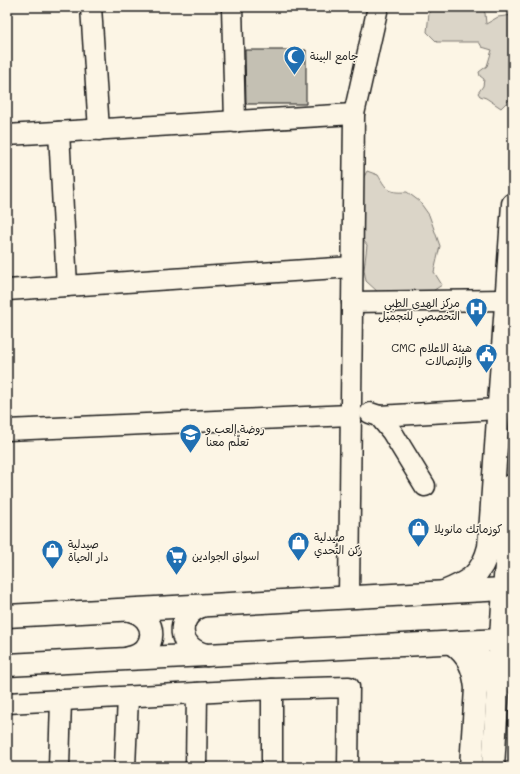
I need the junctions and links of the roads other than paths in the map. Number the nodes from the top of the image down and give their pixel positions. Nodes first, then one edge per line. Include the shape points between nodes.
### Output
1 (91, 7) edge
2 (232, 7) edge
3 (378, 7) edge
4 (354, 114) junction
5 (235, 122) junction
6 (99, 130) junction
7 (59, 132) junction
8 (7, 135) edge
9 (513, 204) edge
10 (352, 267) junction
11 (67, 286) junction
12 (7, 290) edge
13 (505, 300) junction
14 (352, 302) junction
15 (498, 410) junction
16 (350, 411) junction
17 (379, 416) junction
18 (7, 430) edge
19 (513, 485) edge
20 (425, 486) dead end
21 (509, 533) junction
22 (504, 589) junction
23 (444, 592) junction
24 (349, 597) junction
25 (202, 606) junction
26 (130, 610) junction
27 (7, 616) edge
28 (501, 640) junction
29 (450, 642) junction
30 (206, 655) junction
31 (129, 658) junction
32 (7, 665) edge
33 (272, 689) junction
34 (197, 693) junction
35 (498, 693) junction
36 (128, 697) junction
37 (61, 700) junction
38 (7, 703) edge
39 (59, 767) edge
40 (125, 767) edge
41 (196, 767) edge
42 (272, 767) edge
43 (348, 767) edge
44 (471, 767) edge
45 (493, 767) edge

1 - 6 street
2 - 5 street
3 - 4 street
4 - 5 street
4 - 10 street
5 - 6 street
6 - 7 street
7 - 8 street
7 - 11 street
9 - 13 main road
10 - 11 street
10 - 14 street
11 - 12 street
13 - 14 street
13 - 15 main road
14 - 16 street
15 - 17 street
15 - 23 main road via 489,547 486,559 473,577
16 - 17 street
16 - 18 street
16 - 24 street
17 - 20 street via 392,432
19 - 21 main road
21 - 22 main road
21 - 23 main road via 506,547 487,574 471,584
22 - 23 main road
22 - 28 main road
23 - 24 main road
24 - 25 main road
25 - 26 main road
25 - 30 main road via 186,617 183,636 194,651
26 - 27 main road
26 - 31 main road via 136,611 146,619 151,638 141,654
28 - 29 main road
28 - 35 main road
29 - 30 main road
29 - 35 main road via 468,648 479,657 488,669
29 - 44 main road via 466,656 475,675
30 - 31 main road
31 - 32 main road
33 - 34 street
33 - 42 street
33 - 43 street via 349,687
34 - 36 street
34 - 41 street
35 - 45 main road
36 - 37 street
36 - 40 street
37 - 38 street
37 - 39 street

